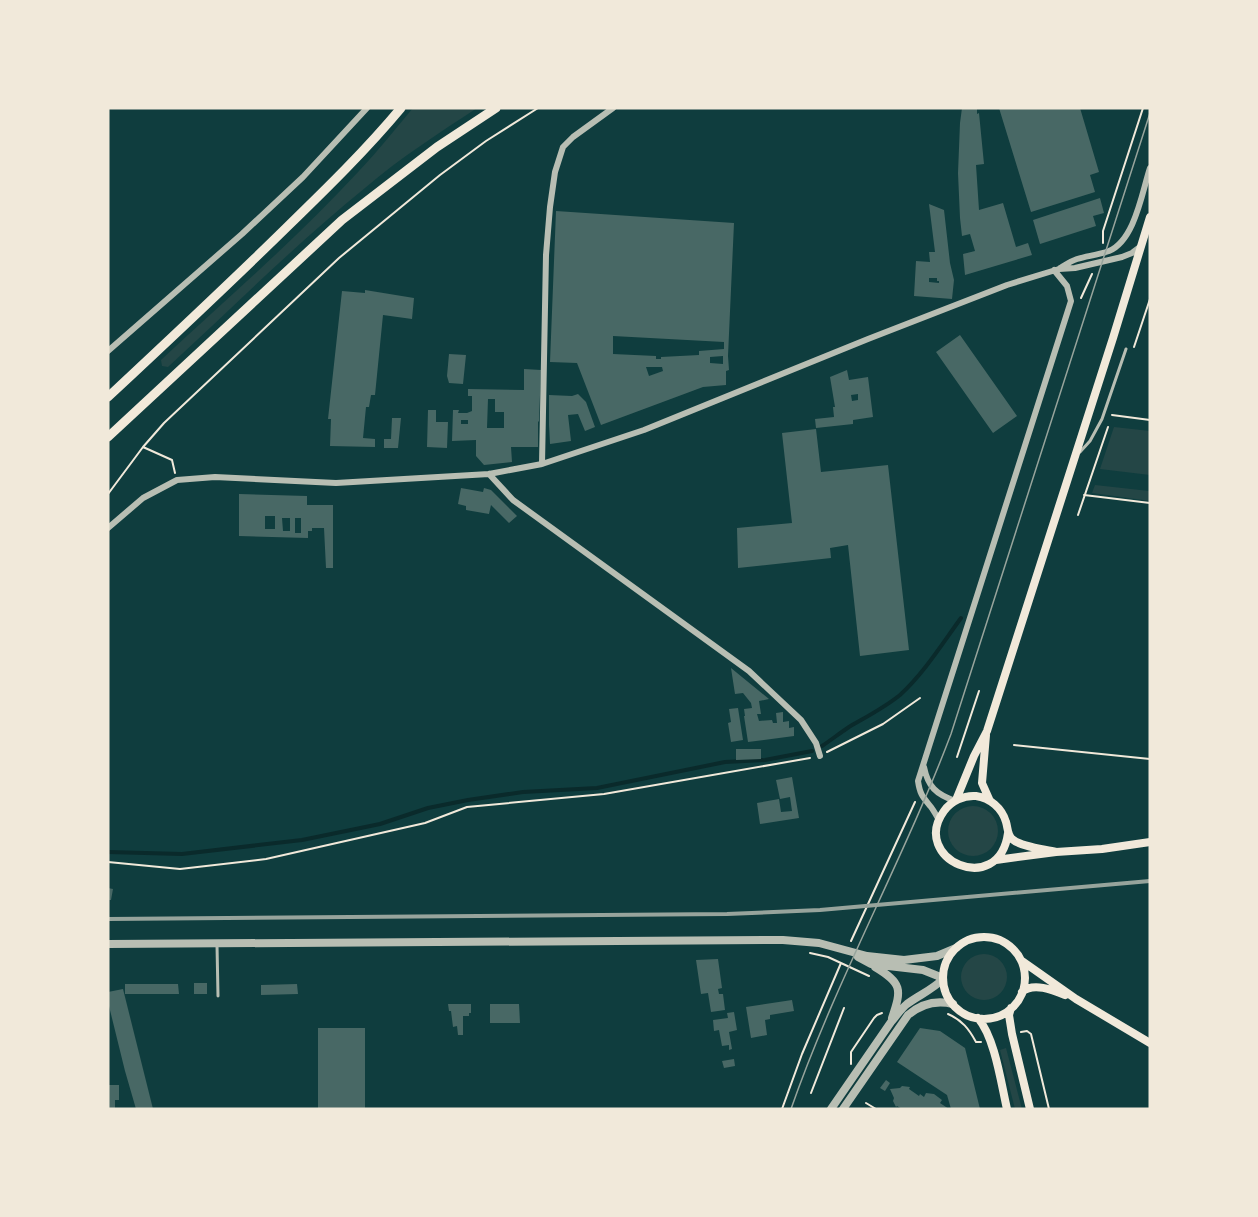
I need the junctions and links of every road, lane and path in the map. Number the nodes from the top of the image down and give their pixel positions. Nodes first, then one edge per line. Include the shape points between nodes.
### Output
1 (367, 108) edge
2 (400, 108) edge
3 (496, 108) edge
4 (538, 108) edge
5 (613, 108) edge
6 (1143, 108) edge
7 (1150, 168) edge
8 (1150, 217) edge
9 (1104, 242) dead end
10 (1141, 245) junction
11 (1057, 269) junction
12 (1126, 349) dead end
13 (108, 351) edge
14 (108, 397) edge
15 (1112, 415) dead end
16 (1150, 420) edge
17 (108, 437) edge
18 (143, 447) junction
19 (542, 464) junction
20 (1072, 464) junction
21 (489, 474) junction
22 (177, 480) junction
23 (108, 494) edge
24 (1084, 495) dead end
25 (1150, 503) edge
26 (108, 528) edge
27 (979, 691) dead end
28 (920, 698) dead end
29 (987, 731) junction
30 (1014, 744) dead end
31 (820, 756) junction
32 (957, 757) dead end
33 (1150, 759) edge
34 (923, 763) junction
35 (955, 801) junction
36 (991, 801) junction
37 (914, 803) dead end
38 (939, 820) junction
39 (1008, 833) junction
40 (1150, 842) edge
41 (1056, 852) junction
42 (994, 860) junction
43 (108, 862) edge
44 (851, 941) dead end
45 (217, 943) junction
46 (108, 944) edge
47 (956, 948) junction
48 (843, 950) junction
49 (806, 953) dead end
50 (842, 960) dead end
51 (1021, 961) junction
52 (871, 964) junction
53 (870, 976) dead end
54 (943, 979) junction
55 (1022, 992) junction
56 (218, 996) dead end
57 (1077, 999) junction
58 (953, 1004) junction
59 (844, 1008) dead end
60 (1011, 1008) junction
61 (885, 1009) dead end
62 (945, 1013) dead end
63 (882, 1014) junction
64 (978, 1018) junction
65 (888, 1020) junction
66 (1020, 1032) dead end
67 (981, 1042) dead end
68 (1150, 1043) edge
69 (850, 1068) dead end
70 (812, 1093) dead end
71 (866, 1103) dead end
72 (782, 1109) edge
73 (831, 1109) edge
74 (843, 1109) edge
75 (876, 1109) edge
76 (1007, 1109) edge
77 (1030, 1109) edge
78 (1049, 1109) edge

1 - 13 street via 303,177
2 - 14 highway via 318,196
3 - 17 highway via 437,147 342,220
4 - 18 path via 440,175 339,258
5 - 19 street via 563,147 555,172 546,255
6 - 9 path via 1103,231
7 - 11 street via 1134,219 1119,245
8 - 10 main road
10 - 11 street via 1122,257
10 - 20 main road
11 - 19 street via 868,339 644,430
11 - 34 street via 1071,301
12 - 20 lane via 1096,432
15 - 16 path
18 - 22 path via 172,460
18 - 23 path
19 - 21 street
20 - 29 main road
21 - 22 street via 336,483 215,477
21 - 31 street via 513,501 749,671 801,720
22 - 26 street via 143,498
24 - 25 path
27 - 32 path
28 - 31 path via 883,724
29 - 35 main road
29 - 36 main road via 982,783
30 - 33 path
31 - 43 path via 604,794 467,807 425,823 266,859 180,869
34 - 35 street via 934,789
34 - 38 street via 919,790
35 - 36 main road via 972,796
35 - 38 main road
36 - 39 main road via 1004,815
37 - 44 path
38 - 42 main road via 939,844 955,863 970,868
39 - 41 main road via 1017,842
39 - 42 main road via 1004,848
40 - 41 main road
41 - 42 main road
45 - 46 street
45 - 48 street via 783,940
45 - 56 lane
47 - 48 street via 937,956 904,960
47 - 51 main road via 978,937 992,937 1016,952
47 - 54 main road via 948,958
48 - 52 street
49 - 53 path via 828,957
50 - 72 path
51 - 55 main road via 1025,978
51 - 57 main road
52 - 54 street via 923,970
52 - 65 street via 891,977 898,990 897,1004
54 - 58 main road
54 - 65 street
55 - 57 main road via 1039,988
55 - 60 main road
57 - 68 main road
58 - 64 main road
58 - 74 street via 931,1004 908,1014
59 - 70 path
60 - 64 main road via 991,1018
60 - 77 main road via 1012,1034
61 - 63 path
62 - 67 path via 961,1021 976,1042
63 - 65 path
63 - 69 path via 874,1018 851,1052
64 - 76 main road via 988,1034
65 - 73 street
66 - 78 path via 1031,1034
71 - 75 path

